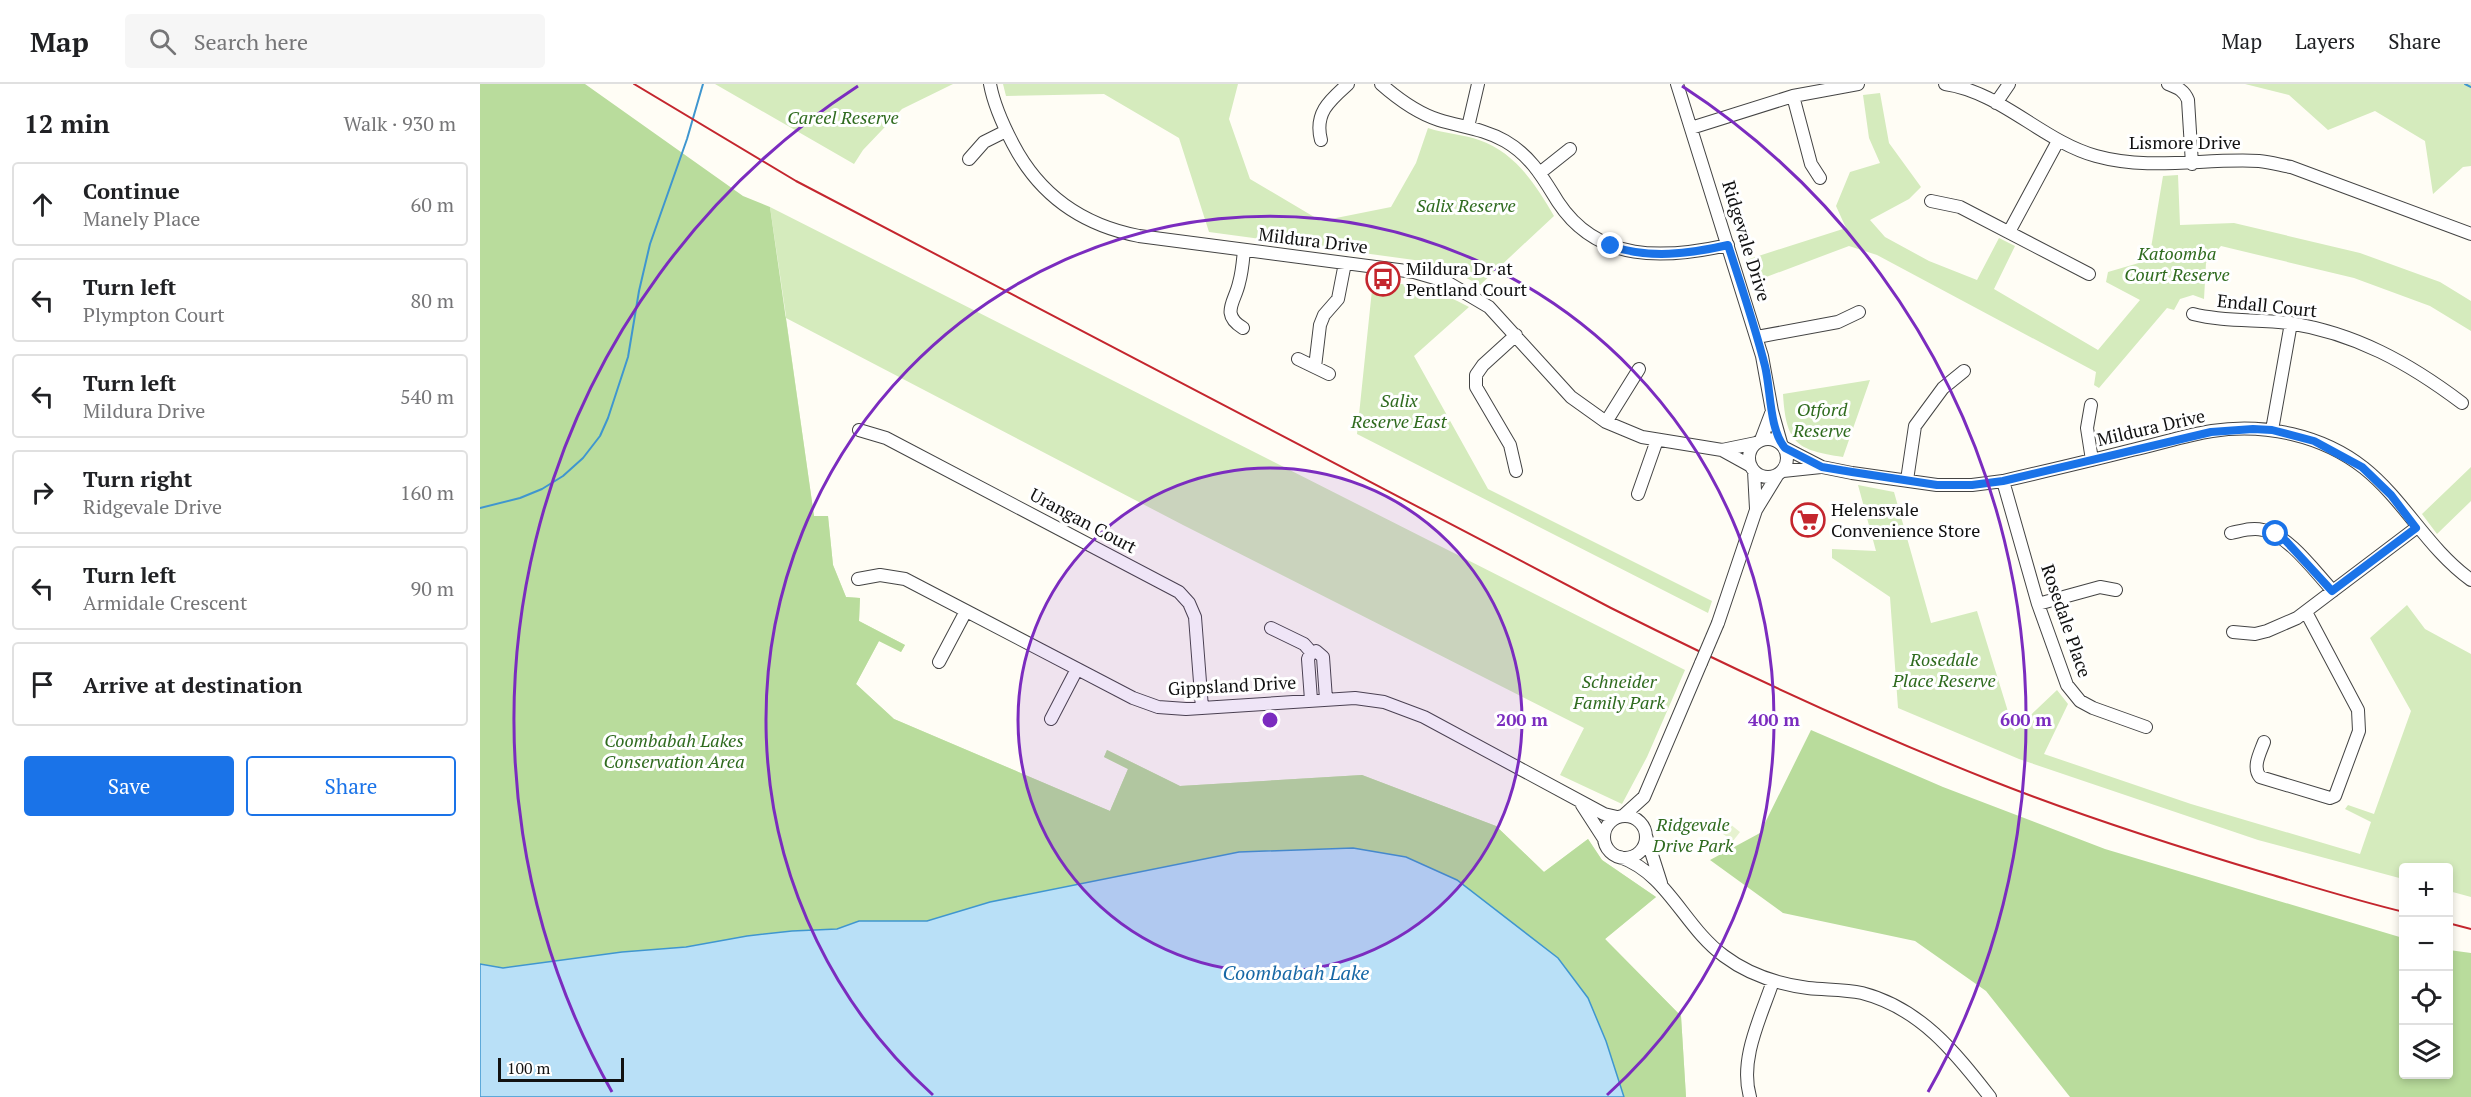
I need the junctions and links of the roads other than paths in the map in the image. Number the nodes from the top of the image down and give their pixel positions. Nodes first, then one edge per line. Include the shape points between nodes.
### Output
1 (990, 84) edge
2 (1348, 84) edge
3 (1381, 84) edge
4 (1478, 84) edge
5 (1677, 84) edge
6 (1858, 84) edge
7 (1945, 84) edge
8 (2009, 84) edge
9 (2168, 84) edge
10 (1793, 96) junction
11 (1996, 103) junction
12 (1468, 127) junction
13 (1691, 128) junction
14 (1006, 131) junction
15 (1321, 140) dead end
16 (2058, 141) junction
17 (1570, 149) dead end
18 (969, 159) dead end
19 (2192, 164) junction
20 (1541, 172) junction
21 (1820, 178) dead end
22 (1931, 201) dead end
23 (2009, 232) junction
24 (2471, 234) edge
25 (1728, 245) junction
26 (1244, 250) junction
27 (1345, 263) junction
28 (2089, 274) dead end
29 (1858, 312) dead end
30 (2193, 314) dead end
31 (2291, 323) junction
32 (1243, 328) dead end
33 (1516, 335) junction
34 (1757, 337) junction
35 (1298, 359) dead end
36 (1315, 367) junction
37 (1639, 369) dead end
38 (1964, 371) dead end
39 (1329, 374) dead end
40 (2462, 403) dead end
41 (2091, 405) dead end
42 (1772, 411) junction
43 (1606, 422) junction
44 (859, 430) dead end
45 (2272, 430) junction
46 (1657, 440) junction
47 (1758, 442) junction
48 (1783, 445) junction
49 (1722, 450) junction
50 (2092, 460) junction
51 (1822, 467) junction
52 (1753, 469) junction
53 (1516, 471) dead end
54 (1780, 473) junction
55 (1907, 480) junction
56 (2003, 481) junction
57 (1638, 494) dead end
58 (1756, 510) junction
59 (2416, 528) junction
60 (2231, 533) dead end
61 (858, 579) dead end
62 (2471, 580) edge
63 (2116, 590) dead end
64 (2332, 591) junction
65 (2038, 604) junction
66 (966, 611) junction
67 (2306, 612) junction
68 (1271, 628) dead end
69 (2234, 632) dead end
70 (1311, 652) junction
71 (939, 662) dead end
72 (1077, 669) junction
73 (1326, 699) junction
74 (1311, 700) junction
75 (1202, 708) junction
76 (1051, 719) dead end
77 (2146, 727) dead end
78 (2264, 742) dead end
79 (1644, 797) junction
80 (1580, 801) junction
81 (1620, 817) junction
82 (1645, 832) junction
83 (1605, 839) junction
84 (1620, 857) junction
85 (1661, 884) junction
86 (1773, 981) junction
87 (1750, 1097) edge
88 (1990, 1097) edge

1 - 14 street, Mildura Drive
2 - 15 street via 1323,109 1319,121
3 - 12 street via 1412,108
4 - 12 street
5 - 13 street, Ridgevale Drive
6 - 10 street
7 - 11 street, Lismore Drive
8 - 11 street
9 - 19 street via 2185,92 2188,100
10 - 13 street
10 - 21 street via 1810,164
11 - 16 street, Lismore Drive
12 - 20 street via 1506,142
13 - 25 street, Ridgevale Drive
14 - 18 street via 984,142
14 - 26 street, Mildura Drive via 1039,184 1083,218 1116,232
16 - 19 street, Lismore Drive via 2117,161
16 - 23 street
17 - 20 street
19 - 24 street, Lismore Drive via 2261,161 2290,167 2368,189
20 - 25 street via 1566,213 1611,246 1646,255
22 - 23 street via 1960,207
23 - 28 street
25 - 34 street, Ridgevale Drive
26 - 27 street, Mildura Drive
26 - 32 street via 1239,283 1230,304 1233,320
27 - 33 street, Mildura Drive via 1414,272 1445,281 1489,307
27 - 36 street via 1338,299 1320,325
29 - 34 street via 1838,322
30 - 31 street, Endall Court via 2214,320
31 - 40 street, Endall Court via 2337,334 2387,353
31 - 45 street
33 - 43 street, Mildura Drive via 1571,397
33 - 53 street via 1476,375 1476,387 1510,445
34 - 42 street, Ridgevale Drive
35 - 36 street
36 - 39 street
37 - 43 street
38 - 55 street via 1943,388 1915,426
41 - 50 street via 2087,428
42 - 47 street, Ridgevale Drive
42 - 48 street, Ridgevale Drive
43 - 46 street, Mildura Drive
44 - 75 street, Urangan Court via 886,438 1179,592 1195,617
45 - 50 street, Mildura Drive via 2211,432
45 - 59 street, Mildura Drive via 2314,441 2362,467 2391,495
46 - 49 street, Mildura Drive
46 - 57 street
47 - 48 street via 1771,439
47 - 49 street, Mildura Drive
47 - 52 street via 1749,454
48 - 51 street, Mildura Drive
48 - 54 street via 1787,459
49 - 52 street, Mildura Drive
50 - 56 street, Mildura Drive
51 - 54 street, Mildura Drive
51 - 55 street, Mildura Drive
52 - 54 street via 1765,477
52 - 58 street
54 - 58 street
55 - 56 street, Mildura Drive via 1955,486
56 - 65 street, Rosedale Place
58 - 79 street, bridge via 1718,623
59 - 62 street, Mildura Drive via 2441,556
59 - 64 street
60 - 64 street via 2251,529 2276,534
61 - 66 street, Gippsland Drive via 880,575 905,579
63 - 65 street via 2100,587
64 - 67 street
65 - 77 street, Rosedale Place via 2072,693 2093,708
66 - 71 street
66 - 72 street, Gippsland Drive
67 - 69 street via 2267,631
67 - 78 street via 2358,710 2359,731 2335,796 2330,798 2260,777 2256,765
68 - 70 street via 1304,644
70 - 73 street via 1319,651 1322,655
70 - 74 street
72 - 75 street, Gippsland Drive via 1143,703 1172,709
72 - 76 street
73 - 74 street, Gippsland Drive
73 - 80 street, Gippsland Drive via 1368,699 1411,711
74 - 75 street, Gippsland Drive
79 - 81 street
79 - 82 street
80 - 81 street, Gippsland Drive via 1604,814
80 - 83 street, Gippsland Drive
81 - 82 street via 1636,819
81 - 83 street via 1607,826
82 - 84 street via 1639,852
82 - 85 street
83 - 84 street via 1610,850
84 - 85 street via 1635,862
85 - 86 street via 1713,947 1742,968
86 - 87 street via 1749,1056
86 - 88 street via 1862,993 1903,1010 1943,1040

